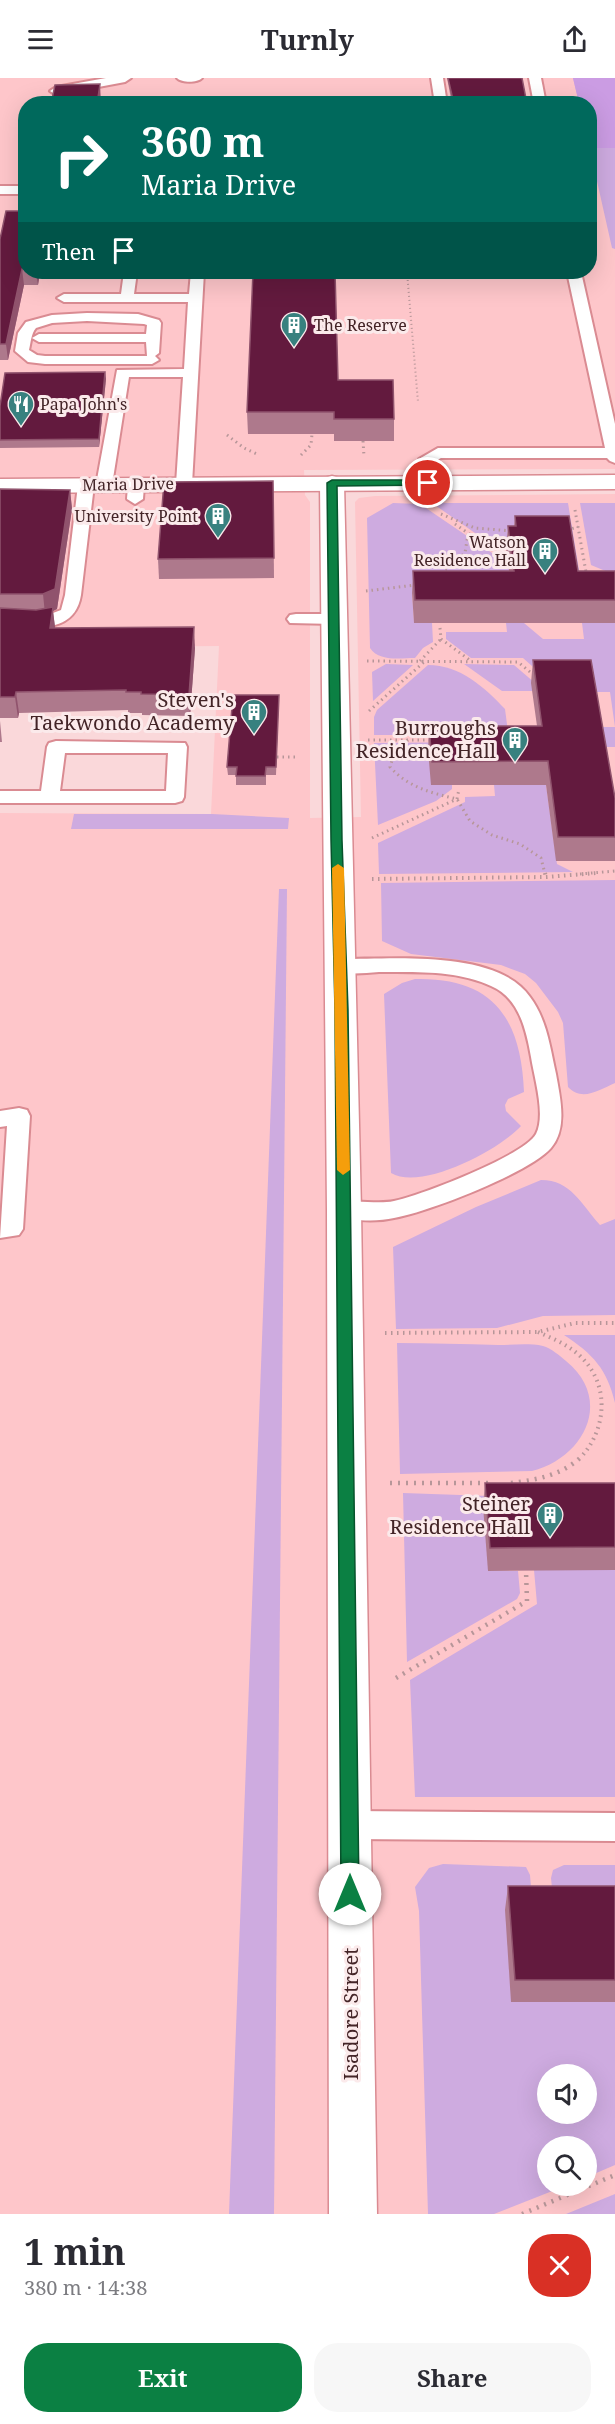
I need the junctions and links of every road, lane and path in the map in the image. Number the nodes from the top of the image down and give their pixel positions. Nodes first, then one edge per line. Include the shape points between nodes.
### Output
1 (54, 78) edge
2 (66, 78) edge
3 (125, 78) edge
4 (183, 78) edge
5 (196, 78) edge
6 (437, 78) edge
7 (535, 78) edge
8 (51, 96) edge
9 (52, 96) edge
10 (55, 96) edge
11 (440, 96) edge
12 (538, 96) edge
13 (0, 190) edge
14 (18, 190) edge
15 (129, 279) edge
16 (196, 279) edge
17 (408, 279) edge
18 (576, 279) edge
19 (64, 298) dead end
20 (127, 298) junction
21 (195, 298) junction
22 (39, 338) dead end
23 (153, 338) junction
24 (152, 367) junction
25 (122, 373) junction
26 (191, 373) junction
27 (33, 374) edge
28 (418, 402) dead end
29 (312, 434) edge
30 (227, 435) dead end
31 (261, 456) dead end
32 (614, 456) edge
33 (296, 458) dead end
34 (615, 482) edge
35 (332, 483) junction
36 (428, 483) junction
37 (184, 484) junction
38 (95, 485) junction
39 (0, 486) edge
40 (573, 500) dead end
41 (432, 507) dead end
42 (441, 514) junction
43 (578, 526) junction
44 (563, 530) edge
45 (514, 531) edge
46 (468, 534) junction
47 (507, 552) edge
48 (440, 573) edge
49 (595, 575) edge
50 (422, 582) edge
51 (361, 591) dead end
52 (296, 619) dead end
53 (333, 619) junction
54 (0, 622) edge
55 (440, 628) edge
56 (441, 639) junction
57 (363, 661) dead end
58 (422, 661) junction
59 (471, 662) junction
60 (543, 683) edge
61 (364, 715) dead end
62 (365, 740) dead end
63 (408, 740) junction
64 (442, 740) edge
65 (277, 757) edge
66 (295, 757) dead end
67 (459, 789) edge
68 (0, 797) edge
69 (50, 797) junction
70 (457, 799) junction
71 (372, 838) dead end
72 (615, 872) edge
73 (546, 877) junction
74 (371, 879) dead end
75 (341, 966) junction
76 (0, 1119) edge
77 (344, 1210) junction
78 (5, 1229) edge
79 (615, 1323) edge
80 (538, 1332) junction
81 (385, 1333) dead end
82 (390, 1483) dead end
83 (508, 1483) edge
84 (498, 1484) edge
85 (526, 1571) edge
86 (396, 1678) dead end
87 (350, 1825) junction
88 (615, 1827) edge
89 (615, 2175) edge
90 (353, 2214) edge
91 (522, 2214) edge

1 - 8 lane
2 - 9 lane
3 - 10 lane
4 - 5 lane
6 - 11 lane
7 - 12 lane
13 - 14 lane
15 - 20 lane
16 - 21 lane
17 - 28 path
18 - 32 lane
19 - 20 lane
20 - 21 lane
21 - 26 lane
22 - 23 lane
23 - 24 lane
23 - 24 lane via 154,323 148,320 51,318 33,323 27,330 22,351 33,359
24 - 25 lane
24 - 26 lane
25 - 27 lane
25 - 38 lane
26 - 37 lane
29 - 33 path via 309,449
30 - 31 path
32 - 36 lane via 438,453 427,459
34 - 36 street, Maria Drive
35 - 36 street, Maria Drive
35 - 37 street, Maria Drive
35 - 53 street, Isadore Street
37 - 38 street, Maria Drive via 135,492
38 - 39 street, Maria Drive
38 - 54 lane via 71,606 66,614 50,620
40 - 43 path
41 - 42 path
42 - 45 path via 457,524 485,532
42 - 46 path
43 - 44 path
43 - 49 path via 586,572
46 - 47 path via 495,552
46 - 48 path via 465,553
50 - 51 path via 405,588
52 - 53 lane
53 - 75 street, Isadore Street
55 - 56 path
56 - 58 path
56 - 59 path
57 - 58 path
58 - 59 path
58 - 61 path
59 - 60 path via 518,662
62 - 63 path
63 - 64 path
63 - 70 path via 394,754 390,767 399,778 426,792
65 - 66 path
67 - 70 path
68 - 69 lane
69 - 69 lane via 175,797 178,747 56,747
70 - 71 path
70 - 73 path via 470,821 541,858
72 - 73 path
73 - 74 path
75 - 77 street, Isadore Street
75 - 77 lane via 449,969 501,981 514,992 536,1025 550,1116 543,1142 485,1176 394,1210
76 - 78 lane via 19,1116
77 - 87 street, Isadore Street
79 - 80 path via 575,1323
80 - 81 path
80 - 83 path via 563,1343 583,1359 598,1384 603,1407 600,1429 573,1466 530,1482
82 - 84 path
85 - 86 path via 527,1601
87 - 88 lane
87 - 90 street, Isadore Street
89 - 91 path

